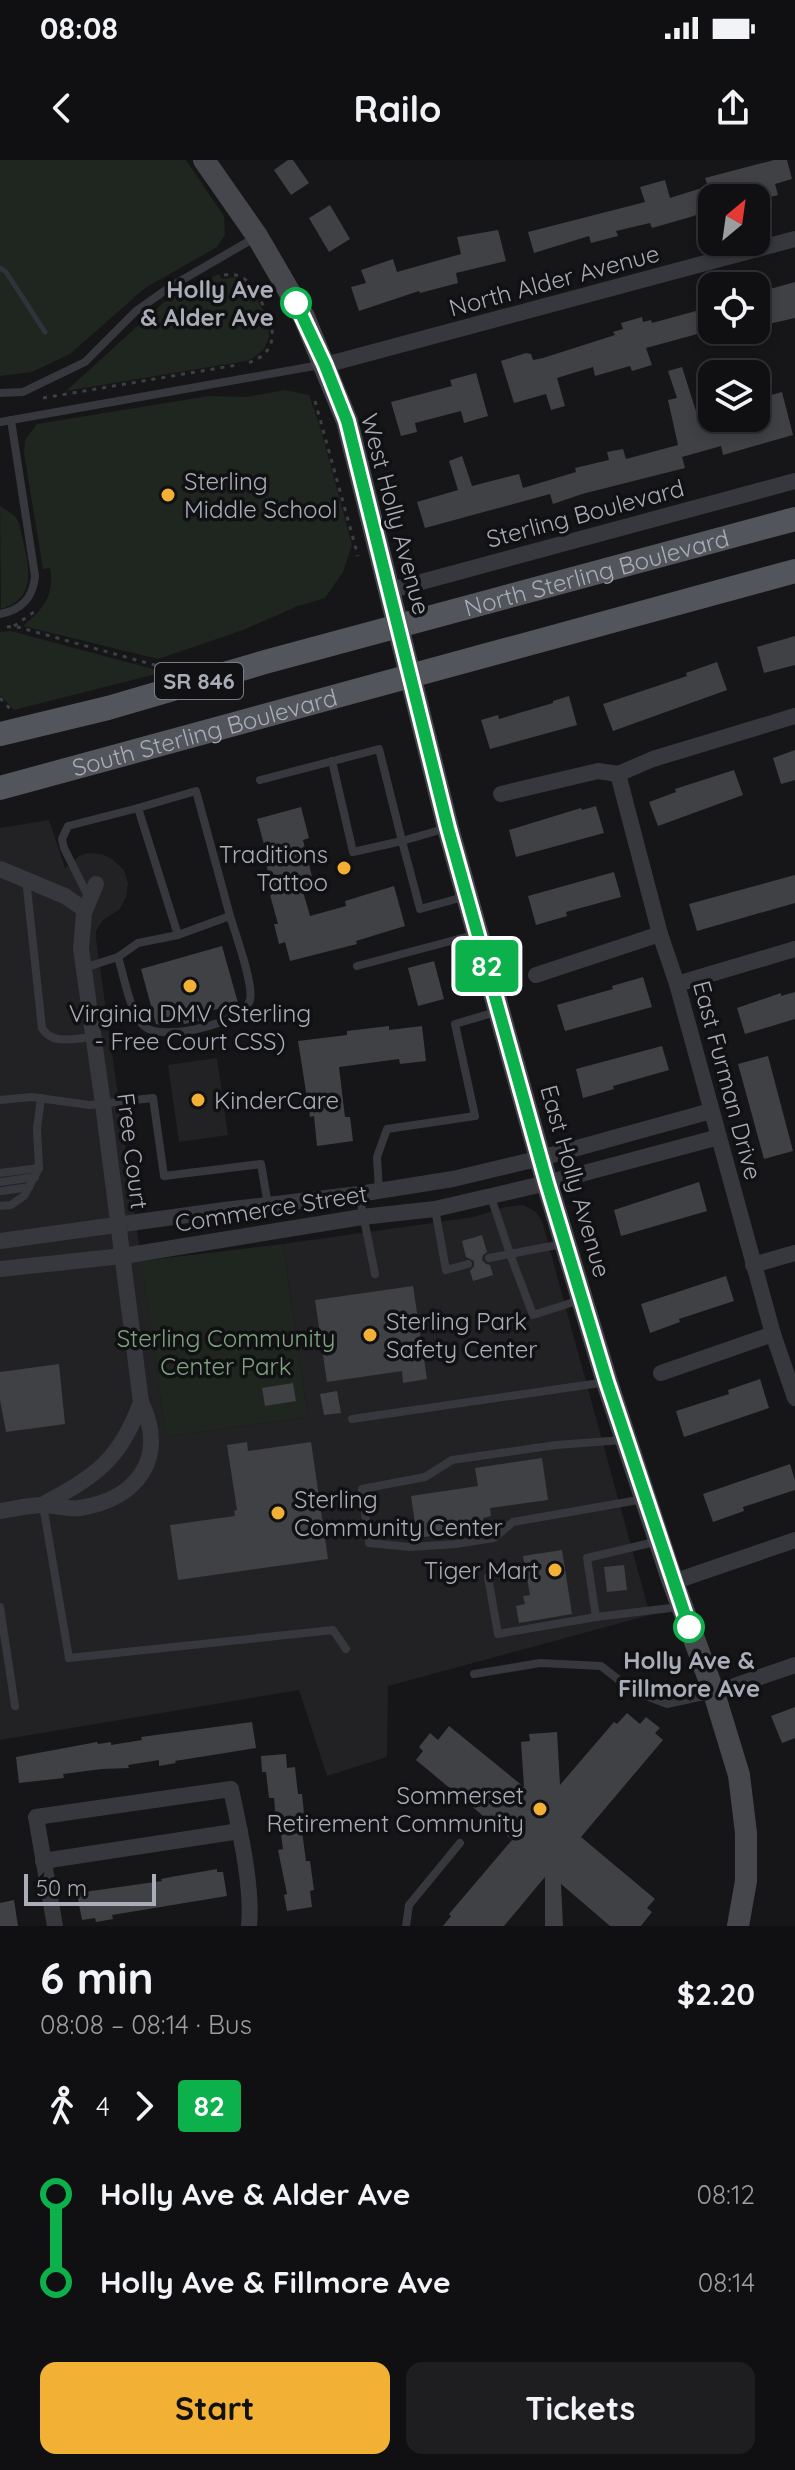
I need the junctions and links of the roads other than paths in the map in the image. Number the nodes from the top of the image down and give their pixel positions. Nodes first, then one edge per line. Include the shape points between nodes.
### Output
1 (204, 160) edge
2 (257, 236) junction
3 (795, 239) edge
4 (325, 365) junction
5 (0, 393) edge
6 (11, 420) junction
7 (0, 422) edge
8 (795, 481) edge
9 (795, 519) edge
10 (795, 571) edge
11 (388, 591) junction
12 (0, 614) edge
13 (399, 627) junction
14 (411, 677) junction
15 (795, 716) edge
16 (0, 734) edge
17 (332, 761) junction
18 (618, 774) junction
19 (260, 780) dead end
20 (0, 788) edge
21 (501, 794) dead end
22 (138, 808) junction
23 (448, 828) junction
24 (402, 841) junction
25 (0, 869) edge
26 (26, 878) junction
27 (467, 896) junction
28 (90, 897) junction
29 (230, 916) junction
30 (477, 933) junction
31 (660, 934) junction
32 (178, 935) junction
33 (795, 949) edge
34 (118, 957) junction
35 (357, 966) dead end
36 (84, 968) junction
37 (536, 975) dead end
38 (677, 984) junction
39 (499, 1011) junction
40 (93, 1037) junction
41 (41, 1098) junction
42 (0, 1100) edge
43 (103, 1104) junction
44 (711, 1111) junction
45 (719, 1137) junction
46 (541, 1158) junction
47 (39, 1168) junction
48 (0, 1173) edge
49 (35, 1177) junction
50 (547, 1183) junction
51 (1, 1187) edge
52 (29, 1187) junction
53 (379, 1191) junction
54 (359, 1194) junction
55 (491, 1196) junction
56 (268, 1205) junction
57 (0, 1206) edge
58 (435, 1209) junction
59 (362, 1217) junction
60 (118, 1225) junction
61 (0, 1241) edge
62 (566, 1243) junction
63 (795, 1253) edge
64 (510, 1254) junction
65 (123, 1256) junction
66 (489, 1258) dead end
67 (468, 1264) dead end
68 (753, 1265) junction
69 (0, 1269) edge
70 (375, 1274) dead end
71 (583, 1298) junction
72 (773, 1334) junction
73 (661, 1373) dead end
74 (607, 1382) junction
75 (795, 1398) edge
76 (141, 1402) junction
77 (352, 1419) dead end
78 (628, 1439) junction
79 (646, 1499) junction
80 (42, 1505) junction
81 (0, 1511) edge
82 (795, 1540) edge
83 (660, 1541) junction
84 (488, 1577) dead end
85 (673, 1582) junction
86 (0, 1607) edge
87 (682, 1607) junction
88 (596, 1617) junction
89 (346, 1649) dead end
90 (795, 1665) edge
91 (474, 1674) dead end
92 (714, 1693) junction
93 (15, 1706) dead end
94 (240, 1831) junction
95 (460, 1843) dead end
96 (43, 1861) junction
97 (55, 1926) edge
98 (249, 1926) edge
99 (406, 1926) edge
100 (738, 1926) edge

1 - 2 street, West Holly Avenue
2 - 4 street, West Holly Avenue
2 - 5 lane via 136,311 85,362 23,392
3 - 4 street, North Alder Avenue
4 - 6 lane
4 - 11 street, West Holly Avenue via 347,421
6 - 7 lane
6 - 12 lane via 35,576 27,600
8 - 11 street, Sterling Boulevard
9 - 13 main road, North Sterling Boulevard / SR 846
10 - 14 main road, SR 846
11 - 13 street, West Holly Avenue
13 - 14 street, West Holly Avenue
13 - 16 main road, South Sterling Boulevard / SR 846
14 - 20 main road, South Sterling Boulevard / SR 846
14 - 23 street, East Holly Avenue
15 - 18 street
17 - 19 lane
17 - 24 lane via 379,749
17 - 24 lane via 353,852
18 - 21 street via 598,771
18 - 31 street, East Furman Drive
22 - 28 lane via 72,823 65,830 64,848
22 - 29 lane via 196,791
22 - 32 lane
23 - 24 lane
23 - 27 street, East Holly Avenue
24 - 27 lane via 420,909
25 - 26 street
26 - 28 street via 65,896
26 - 40 lane via 42,1028 55,1039
27 - 30 street, East Holly Avenue
28 - 36 street, Free Court via 80,941
29 - 32 lane
29 - 34 lane via 250,1000 240,1013 219,1022 181,1032 146,1029 136,1017
30 - 35 lane
30 - 39 street, East Holly Avenue
31 - 37 street
31 - 38 street, East Furman Drive
32 - 34 lane via 138,943
33 - 38 street
34 - 36 lane
36 - 40 street, Free Court
38 - 44 street, East Furman Drive
39 - 46 street, East Holly Avenue
39 - 53 lane via 455,1024 475,1116 387,1129 377,1157
40 - 43 street, Free Court
41 - 42 lane
41 - 43 lane
41 - 47 lane
43 - 56 lane via 153,1098 164,1176 261,1164
43 - 60 street, Free Court
44 - 45 street, East Furman Drive
44 - 46 street, Commerce Street
45 - 50 street, Commerce Street
45 - 68 street, East Furman Drive
46 - 50 street, East Holly Avenue
46 - 53 street, Commerce Street
47 - 48 lane
47 - 49 lane
49 - 51 lane
49 - 52 lane
50 - 55 street, Commerce Street
50 - 62 street, East Holly Avenue
51 - 52 lane
52 - 57 lane via 18,1201
53 - 54 street, Commerce Street
54 - 56 street, Commerce Street
54 - 59 lane
55 - 58 street, Commerce Street
55 - 64 lane
56 - 60 street, Commerce Street
58 - 59 street, Commerce Street
58 - 67 lane via 446,1270
59 - 65 street, Commerce Street
59 - 70 lane
60 - 61 street, Commerce Street
60 - 65 street, Free Court
62 - 64 lane
62 - 71 street, East Holly Avenue
63 - 68 street
64 - 66 lane
64 - 71 lane via 533,1315
65 - 69 street, Commerce Street
65 - 76 street, Free Court
68 - 72 street, East Furman Drive
71 - 74 street, East Holly Avenue
72 - 73 street
72 - 75 street, East Furman Drive
74 - 77 lane
74 - 78 street, East Holly Avenue
76 - 80 street via 131,1430 113,1456 94,1475
76 - 80 street, Free Court via 153,1440 151,1457 135,1482 102,1504 76,1509
78 - 79 street, East Holly Avenue
78 - 79 lane via 452,1460 425,1477 362,1489 369,1543 410,1547 469,1542 494,1538 513,1522
79 - 83 street, East Holly Avenue
80 - 81 street
80 - 89 lane via 69,1658 333,1630
82 - 85 street
83 - 85 street, East Holly Avenue
83 - 88 lane via 587,1558
84 - 88 lane via 498,1634
85 - 87 street, East Holly Avenue
86 - 93 lane
87 - 88 lane
87 - 92 street, East Holly Avenue
90 - 92 street
91 - 92 lane via 540,1663 601,1666 633,1691 667,1704
92 - 100 street, East Holly Avenue via 739,1775 746,1833 746,1881
94 - 96 street
94 - 96 street via 231,1789 36,1817
94 - 98 street
95 - 99 lane via 409,1905
96 - 97 street

